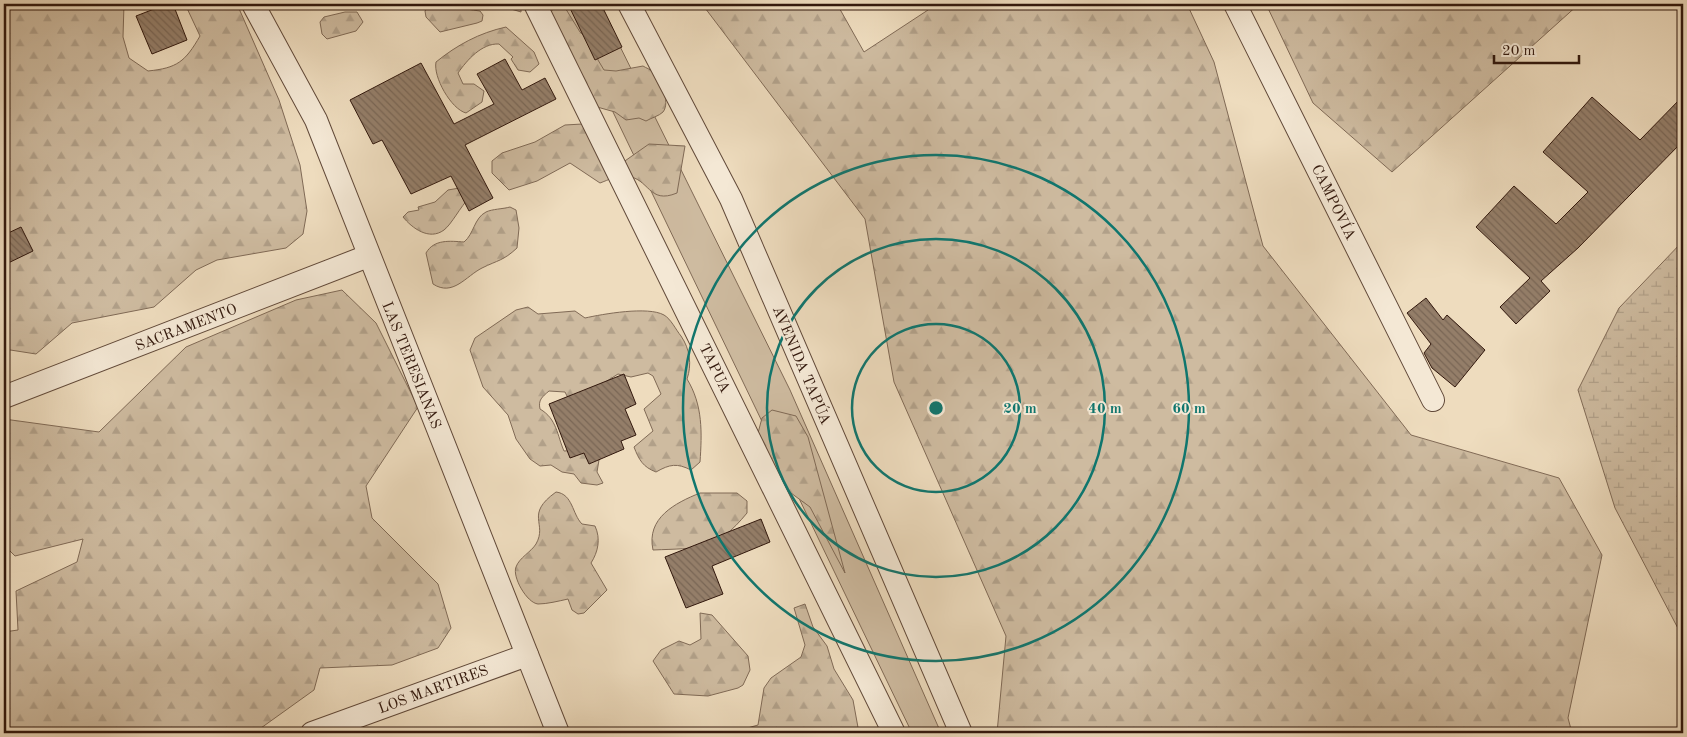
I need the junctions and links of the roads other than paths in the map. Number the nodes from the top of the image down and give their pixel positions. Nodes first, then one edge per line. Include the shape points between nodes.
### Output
1 (253, 4) edge
2 (535, 4) edge
3 (629, 4) edge
4 (1235, 4) edge
5 (368, 256) junction
6 (4, 397) edge
7 (1433, 400) dead end
8 (526, 654) junction
9 (312, 733) edge
10 (558, 733) edge
11 (894, 733) edge
12 (961, 733) edge

1 - 5 street, LAS TERESIANAS via 316,120
2 - 11 street, TAPUA
3 - 12 street, AVENIDA TAPÚA via 731,199
4 - 7 street, CAMPOVÍA
5 - 6 street, SACRAMENTO
5 - 8 street, LAS TERESIANAS
8 - 9 street, LOS MARTIRES
8 - 10 street, LAS TERESIANAS

